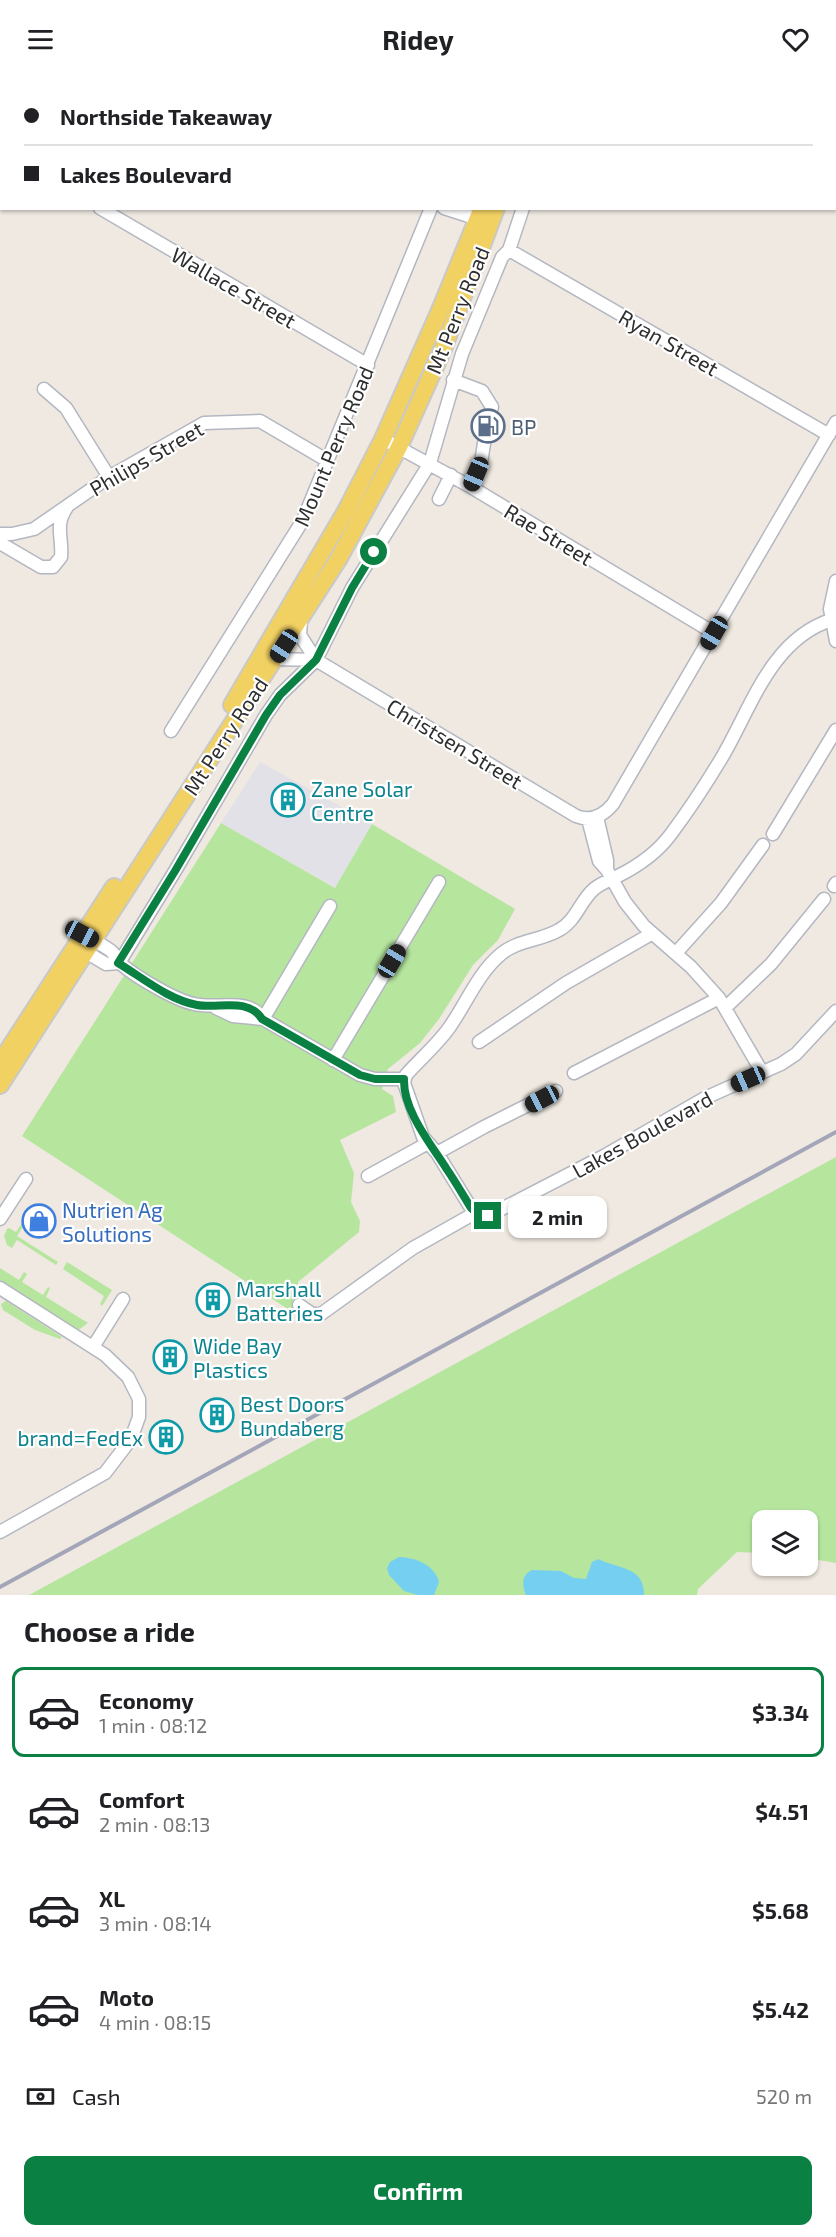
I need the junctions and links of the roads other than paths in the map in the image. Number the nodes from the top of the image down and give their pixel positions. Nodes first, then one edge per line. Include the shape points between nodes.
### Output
1 (103, 210) edge
2 (429, 210) edge
3 (456, 210) edge
4 (522, 210) edge
5 (487, 215) edge
6 (509, 250) junction
7 (368, 365) junction
8 (453, 380) junction
9 (44, 389) dead end
10 (491, 410) dead end
11 (836, 422) edge
12 (829, 435) junction
13 (485, 436) tunnel mouth
14 (382, 439) junction
15 (399, 447) junction
16 (328, 461) junction
17 (430, 463) junction
18 (451, 474) junction
19 (109, 477) junction
20 (471, 487) junction
21 (439, 499) dead end
22 (69, 504) junction
23 (0, 534) edge
24 (0, 543) edge
25 (836, 581) edge
26 (301, 618) junction
27 (831, 620) junction
28 (714, 633) junction
29 (836, 641) edge
30 (275, 659) junction
31 (316, 660) junction
32 (836, 730) edge
33 (171, 731) dead end
34 (592, 818) junction
35 (773, 834) dead end
36 (763, 845) dead end
37 (609, 875) junction
38 (439, 882) dead end
39 (824, 899) dead end
40 (330, 906) dead end
41 (651, 934) junction
42 (85, 943) junction
43 (676, 953) junction
44 (118, 963) junction
45 (722, 1003) junction
46 (836, 1011) edge
47 (262, 1019) junction
48 (479, 1042) dead end
49 (333, 1060) junction
50 (0, 1062) edge
51 (762, 1072) junction
52 (574, 1073) dead end
53 (404, 1079) junction
54 (0, 1086) edge
55 (556, 1091) dead end
56 (428, 1143) junction
57 (437, 1154) junction
58 (368, 1176) dead end
59 (26, 1179) dead end
60 (476, 1213) junction
61 (0, 1219) edge
62 (0, 1288) edge
63 (123, 1299) dead end
64 (299, 1305) dead end
65 (93, 1347) junction
66 (0, 1532) edge

1 - 7 street, Wallace Street
2 - 7 street, Mount Perry Road
3 - 5 street
4 - 6 street, Mt Perry Road
5 - 14 main road, Mt Perry Road
5 - 15 main road, Mt Perry Road via 443,349
6 - 8 street, Mt Perry Road via 502,257
6 - 12 street, Ryan Street
7 - 16 street, Mount Perry Road
8 - 10 street via 482,392
8 - 17 street, Mt Perry Road
9 - 19 street via 66,408
11 - 12 street
12 - 28 street
13 - 20 street via 481,463
14 - 15 street, Rae Street
14 - 42 main road, Mt Perry Road via 346,511 188,779
15 - 17 street, Rae Street
15 - 26 main road, Mt Perry Road via 339,558
16 - 19 street, Philips Street via 260,421 212,421 198,425
16 - 33 street, Mount Perry Road via 303,520
17 - 18 street, Rae Street
17 - 31 street, Mt Perry Road via 352,588
18 - 20 street, Rae Street
18 - 21 street
19 - 22 street, Philips Street
20 - 28 street, Rae Street
22 - 23 street, Philips Street via 34,529
22 - 24 street via 60,521 61,557 53,567 41,567
25 - 27 street
26 - 30 main road, Mt Perry Road
26 - 31 street, Christsen Street via 300,635
27 - 29 street
27 - 37 street via 802,635 768,672 721,760 665,841 645,860
28 - 34 street via 613,804
30 - 31 street, Christsen Street
30 - 42 main road, Mt Perry Road
31 - 34 street, Christsen Street via 576,816
31 - 44 street, Mt Perry Road via 280,695 266,715
32 - 35 street
34 - 37 street
36 - 43 street via 721,903
37 - 41 street
37 - 53 street via 564,927 514,945 498,956 448,1029
38 - 49 street
39 - 45 street via 771,964
40 - 47 street
41 - 43 street
41 - 48 street via 566,983
42 - 44 street via 106,964
42 - 50 main road, Mt Perry Road
42 - 54 main road, Mt Perry Road
43 - 45 street
44 - 47 street via 175,997 233,1016
45 - 51 street
45 - 52 street
46 - 51 street, Lakes Boulevard via 796,1054
47 - 49 street
49 - 53 street via 368,1078
51 - 60 street, Lakes Boulevard via 668,1118 493,1215
53 - 56 street
55 - 57 street
56 - 57 street
56 - 58 street
57 - 60 street
59 - 61 street
60 - 64 street via 413,1248 321,1314 312,1314
62 - 65 street
63 - 65 street
65 - 66 street via 116,1364 134,1386 140,1417 131,1439 105,1473

